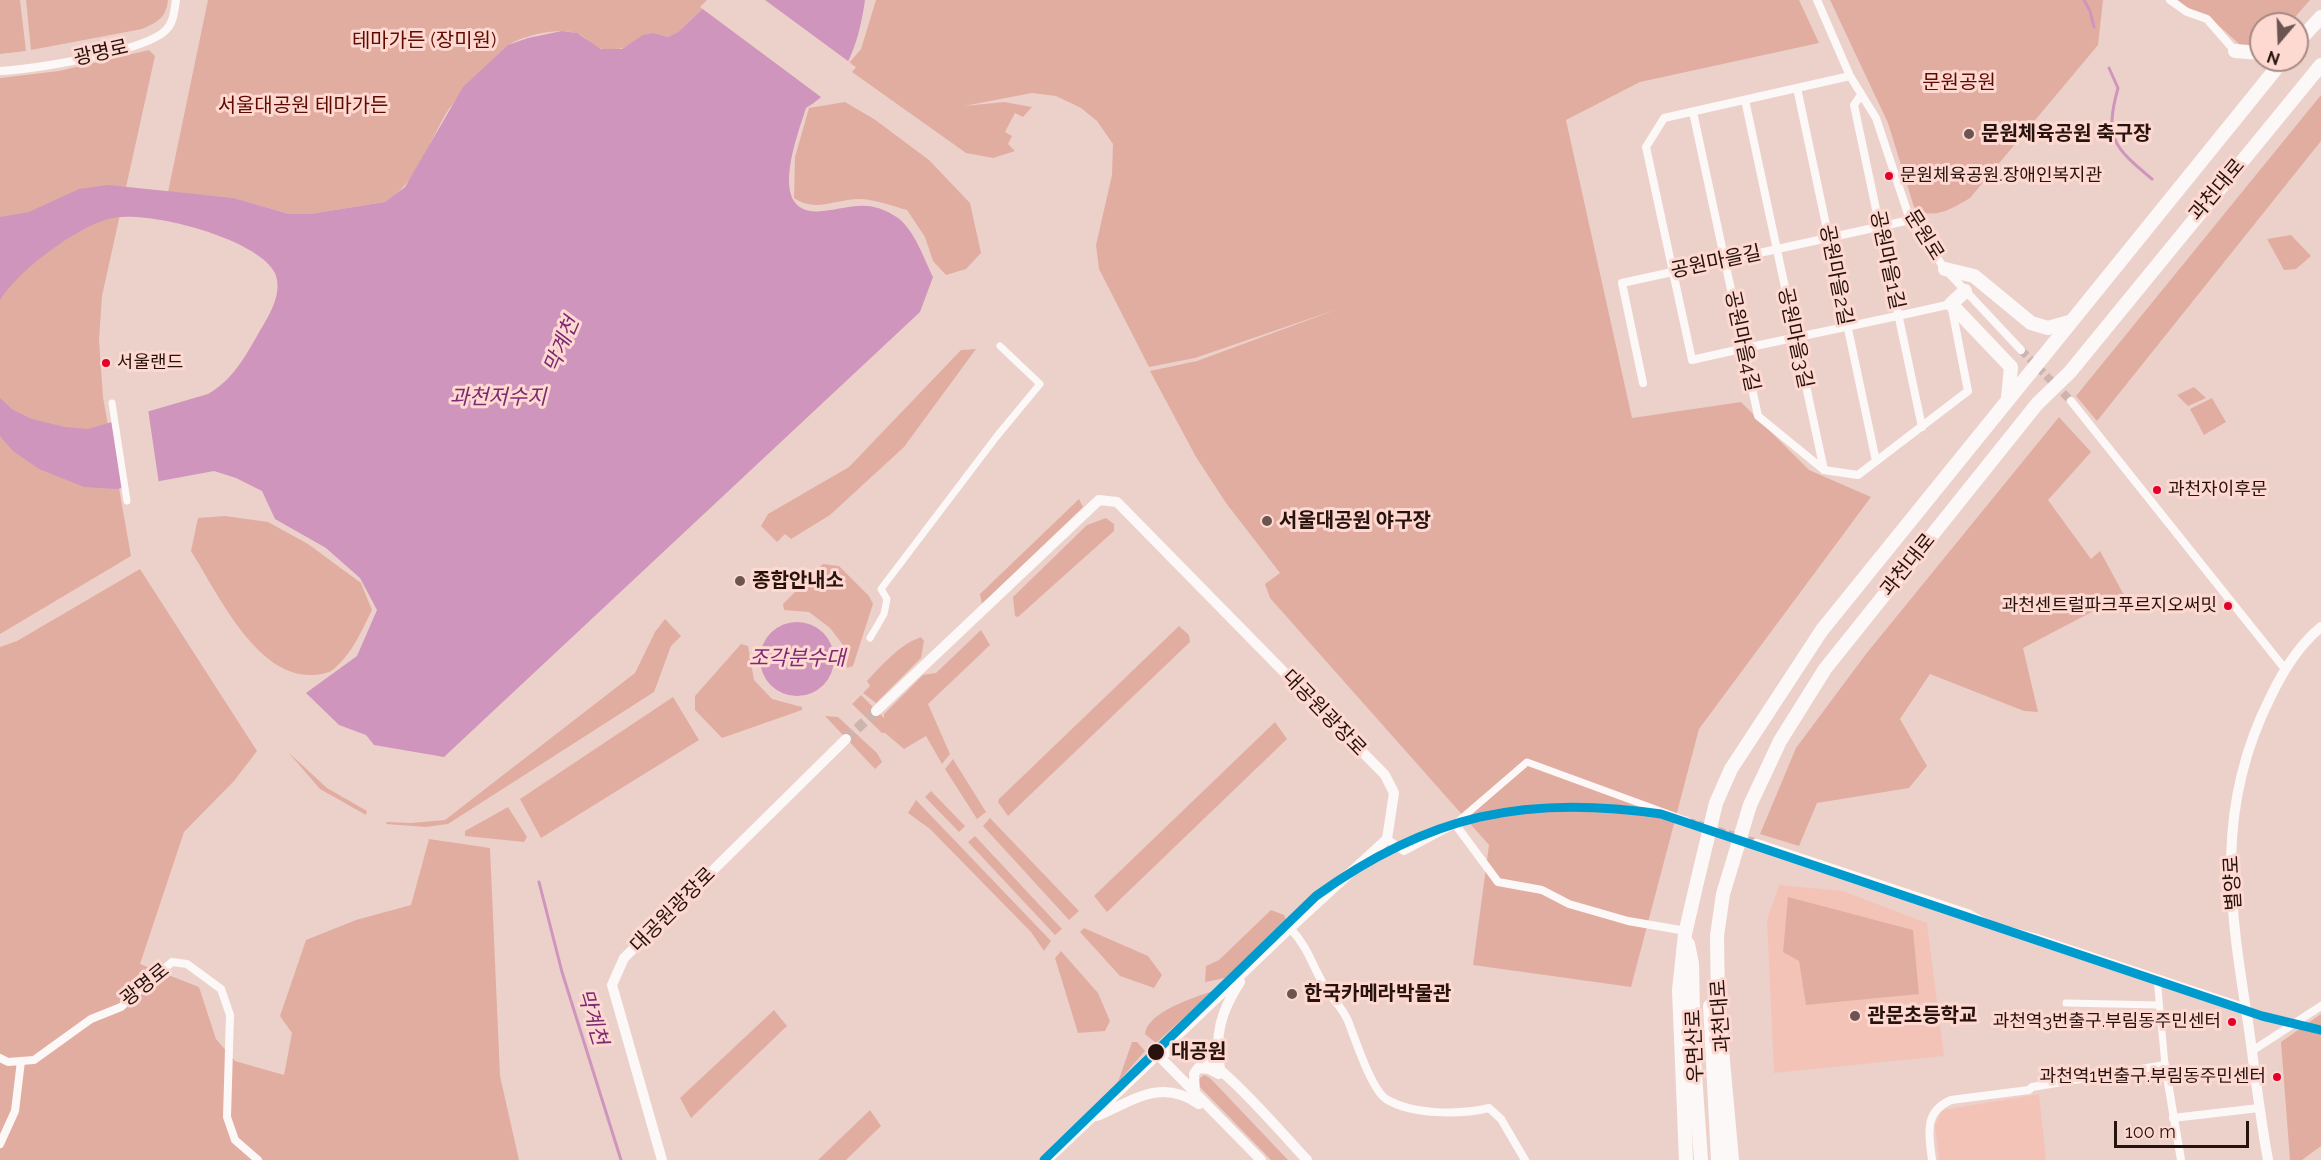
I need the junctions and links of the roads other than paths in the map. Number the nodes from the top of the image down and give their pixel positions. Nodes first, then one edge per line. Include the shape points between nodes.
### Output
1 (176, 0) edge
2 (1817, 0) edge
3 (2170, 0) edge
4 (2321, 17) edge
5 (2309, 30) edge
6 (2235, 51) joint
7 (2249, 52) edge
8 (2321, 65) edge
9 (0, 72) edge
10 (2273, 72) edge
11 (1850, 76) junction
12 (1797, 88) junction
13 (1861, 95) junction
14 (1745, 100) junction
15 (1693, 112) junction
16 (1910, 220) junction
17 (1880, 227) junction
18 (1829, 238) junction
19 (1776, 249) junction
20 (1725, 261) junction
21 (1945, 269) junction
22 (1673, 272) junction
23 (1965, 291) junction
24 (1951, 304) junction
25 (1899, 316) junction
26 (2069, 322) junction
27 (1846, 326) junction
28 (1795, 338) junction
29 (1000, 346) dead end
30 (1744, 348) junction
31 (2021, 350) tunnel mouth
32 (1643, 383) dead end
33 (2008, 398) junction
34 (2070, 401) tunnel mouth
35 (112, 403) dead end
36 (1922, 427) junction
37 (1876, 461) junction
38 (1824, 470) junction
39 (127, 501) dead end
40 (2321, 627) edge
41 (870, 638) dead end
42 (2285, 669) junction
43 (876, 711) tunnel mouth
44 (846, 739) tunnel mouth
45 (1688, 820) tunnel mouth
46 (1455, 824) junction
47 (1387, 839) junction
48 (1756, 842) tunnel mouth
49 (1290, 928) junction
50 (1686, 932) junction
51 (1717, 936) junction
52 (1250, 967) junction
53 (2157, 978) junction
54 (2066, 1003) dead end
55 (2160, 1005) junction
56 (2321, 1006) edge
57 (2245, 1007) junction
58 (2252, 1051) junction
59 (1158, 1055) junction
60 (0, 1058) edge
61 (21, 1061) junction
62 (2165, 1065) junction
63 (1220, 1070) junction
64 (1233, 1081) junction
65 (1195, 1095) junction
66 (2259, 1108) junction
67 (1219, 1116) junction
68 (1092, 1118) junction
69 (2173, 1118) junction
70 (0, 1144) edge
71 (258, 1160) edge
72 (662, 1160) edge
73 (1047, 1160) edge
74 (1261, 1160) edge
75 (1307, 1160) edge
76 (1525, 1160) edge
77 (1686, 1160) edge
78 (1701, 1160) edge
79 (1718, 1160) edge
80 (1732, 1160) edge
81 (1932, 1160) edge
82 (2181, 1160) edge
83 (2268, 1160) edge

1 - 9 street, 광명로 via 172,24 165,32 141,43
2 - 11 street, 문원로
3 - 6 street via 2207,19
4 - 5 highway
6 - 7 highway
8 - 51 highway, 과천대로 via 2070,372 2037,404 1825,669 1780,741 1750,805 1723,894
10 - 26 highway, 과천대로
11 - 12 street
11 - 13 street, 문원로
12 - 14 street
12 - 18 street, 공원마을2길
13 - 16 street, 문원로 via 1876,118
13 - 17 street, 공원마을1길 via 1854,105
14 - 15 street
14 - 19 street, 공원마을3길
15 - 20 street, 공원마을4길
15 - 22 street via 1664,118 1646,147
16 - 17 street, 공원마을길
16 - 21 street, 문원로
17 - 18 street, 공원마을길
17 - 25 street, 공원마을1길
18 - 19 street, 공원마을길
18 - 27 street, 공원마을2길
19 - 20 street, 공원마을길
19 - 28 street, 공원마을3길
20 - 22 street, 공원마을길
20 - 30 street, 공원마을4길
21 - 23 street, 문원로
21 - 26 highway via 1974,276 2031,322 2048,328
22 - 30 street via 1692,360
22 - 32 street, 공원마을길 via 1622,283
23 - 24 highway
23 - 31 street, 문원로
24 - 25 street
24 - 33 highway via 2011,367
24 - 36 street via 1968,391
25 - 27 street
25 - 36 street, 공원마을1길
26 - 33 highway, 과천대로
27 - 28 street
27 - 37 street, 공원마을2길
28 - 30 street
28 - 38 street, 공원마을3길
29 - 41 street via 1040,384 881,589 887,599 884,614
30 - 38 street, 공원마을4길 via 1758,416
33 - 50 highway, 과천대로 via 1822,630 1731,769 1716,803
34 - 42 street
35 - 39 street
36 - 37 street
37 - 38 street via 1858,475
40 - 42 street, 별양로
42 - 57 street, 별양로 via 2258,721 2240,770 2232,820 2230,870
43 - 47 street, 대공원광장로 via 1099,500 1117,502 1385,775 1394,793
44 - 72 street, 대공원광장로 via 624,958 612,985
45 - 46 street via 1527,762
46 - 47 street via 1404,850
46 - 50 street via 1498,882 1542,891 1569,904 1618,918
47 - 49 street
48 - 53 street via 1969,913 1993,926
49 - 52 street
49 - 76 street via 1305,945 1324,987 1348,1019 1354,1043 1384,1098 1442,1113 1489,1108 1501,1119
50 - 77 highway, 과천대로 via 1678,990
50 - 78 highway, 우면산로 via 1692,964
51 - 79 highway, 우면산로 via 1709,967
51 - 80 highway, 과천대로 via 1718,1006
52 - 59 street
52 - 63 street via 1225,1006 1219,1026 1216,1041
53 - 55 street
53 - 57 street
54 - 55 street
55 - 62 street
56 - 58 street
57 - 58 street, 별양로
58 - 66 street, 별양로
59 - 63 street via 1185,1049 1202,1055
59 - 65 street
59 - 68 street
60 - 61 street
61 - 70 street via 15,1112
61 - 71 street, 광명로 via 34,1060 91,1019 121,1007 172,962 187,964 221,989 230,1014 228,1118 235,1140
62 - 69 street
62 - 81 street via 1941,1104 1928,1125
63 - 64 street
64 - 65 street via 1198,1068 1194,1074
64 - 75 street
65 - 67 street
66 - 69 street
66 - 83 street, 별양로
67 - 68 street via 1168,1090 1147,1093
67 - 74 street
68 - 73 street
69 - 82 street

